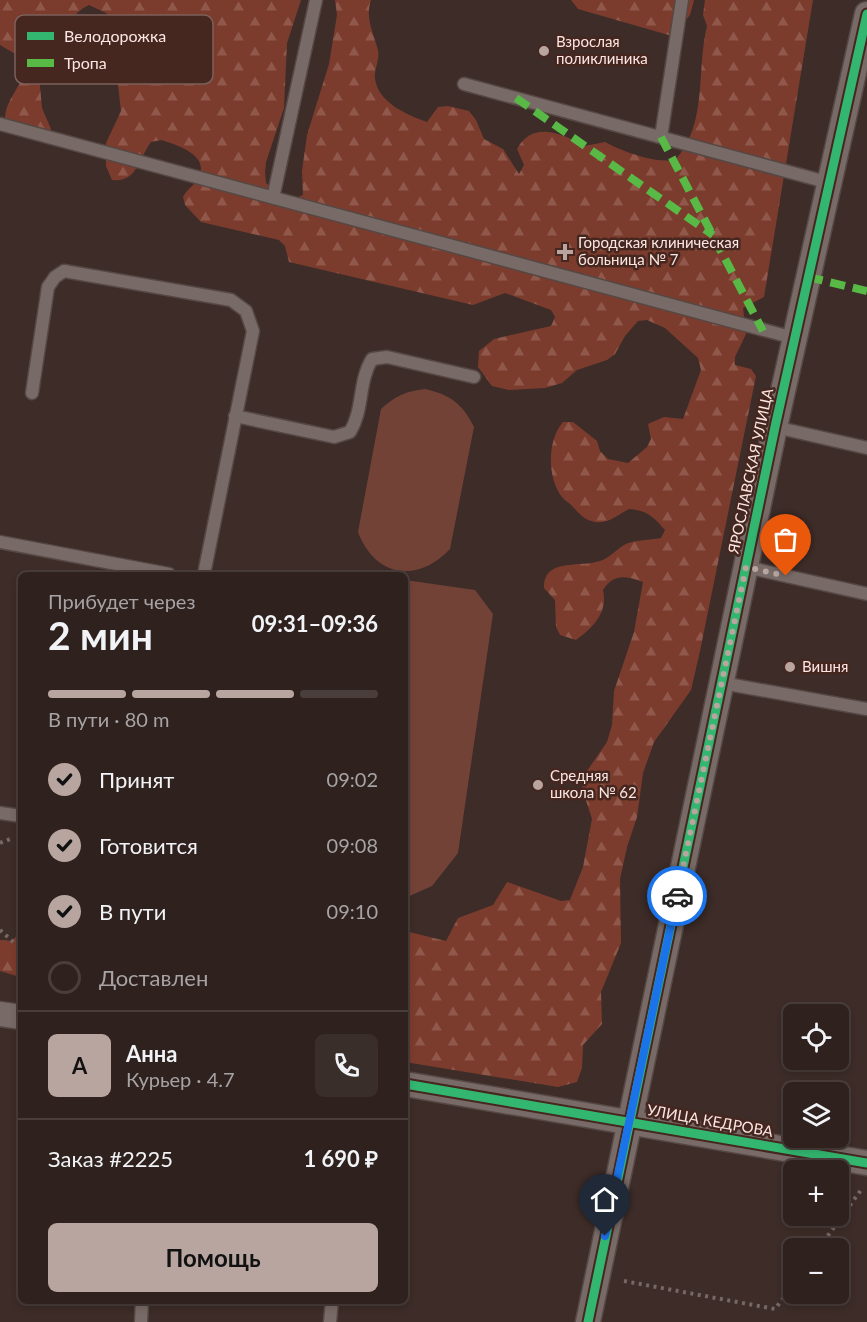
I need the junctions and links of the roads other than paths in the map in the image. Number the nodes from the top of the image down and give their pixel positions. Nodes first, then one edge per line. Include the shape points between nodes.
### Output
1 (316, 0) edge
2 (682, 0) edge
3 (867, 19) edge
4 (464, 84) dead end
5 (0, 124) edge
6 (661, 137) junction
7 (830, 183) junction
8 (273, 198) junction
9 (794, 338) junction
10 (474, 377) dead end
11 (32, 393) dead end
12 (234, 416) junction
13 (775, 427) junction
14 (867, 448) edge
15 (0, 542) edge
16 (746, 567) junction
17 (158, 572) edge
18 (204, 572) edge
19 (867, 594) edge
20 (722, 683) junction
21 (867, 709) edge
22 (0, 813) edge
23 (18, 816) edge
24 (0, 1014) edge
25 (18, 1017) edge
26 (408, 1085) edge
27 (629, 1122) junction
28 (867, 1163) edge
29 (142, 1304) edge
30 (332, 1304) edge
31 (141, 1322) edge
32 (330, 1322) edge
33 (588, 1322) edge

1 - 8 lane
2 - 6 lane
3 - 7 street, ЯРОСЛАВСКАЯ УЛИЦА
4 - 6 lane
5 - 8 lane
6 - 7 lane
7 - 9 street, ЯРОСЛАВСКАЯ УЛИЦА
8 - 9 lane
9 - 13 street, ЯРОСЛАВСКАЯ УЛИЦА
10 - 12 lane via 387,357 372,359 364,373 357,421 350,432 334,437
11 - 12 lane via 48,287 64,271 231,300 246,311 253,331
12 - 18 lane
13 - 14 lane
13 - 16 street, ЯРОСЛАВСКАЯ УЛИЦА
15 - 17 lane
16 - 19 lane
16 - 20 street, ЯРОСЛАВСКАЯ УЛИЦА
20 - 21 lane
20 - 27 street, ЯРОСЛАВСКАЯ УЛИЦА
22 - 23 lane
24 - 25 street
26 - 27 street, УЛИЦА КЕДРОВА
27 - 28 street, УЛИЦА КЕДРОВА
27 - 33 street, ЯРОСЛАВСКАЯ УЛИЦА
29 - 31 lane
30 - 32 lane

